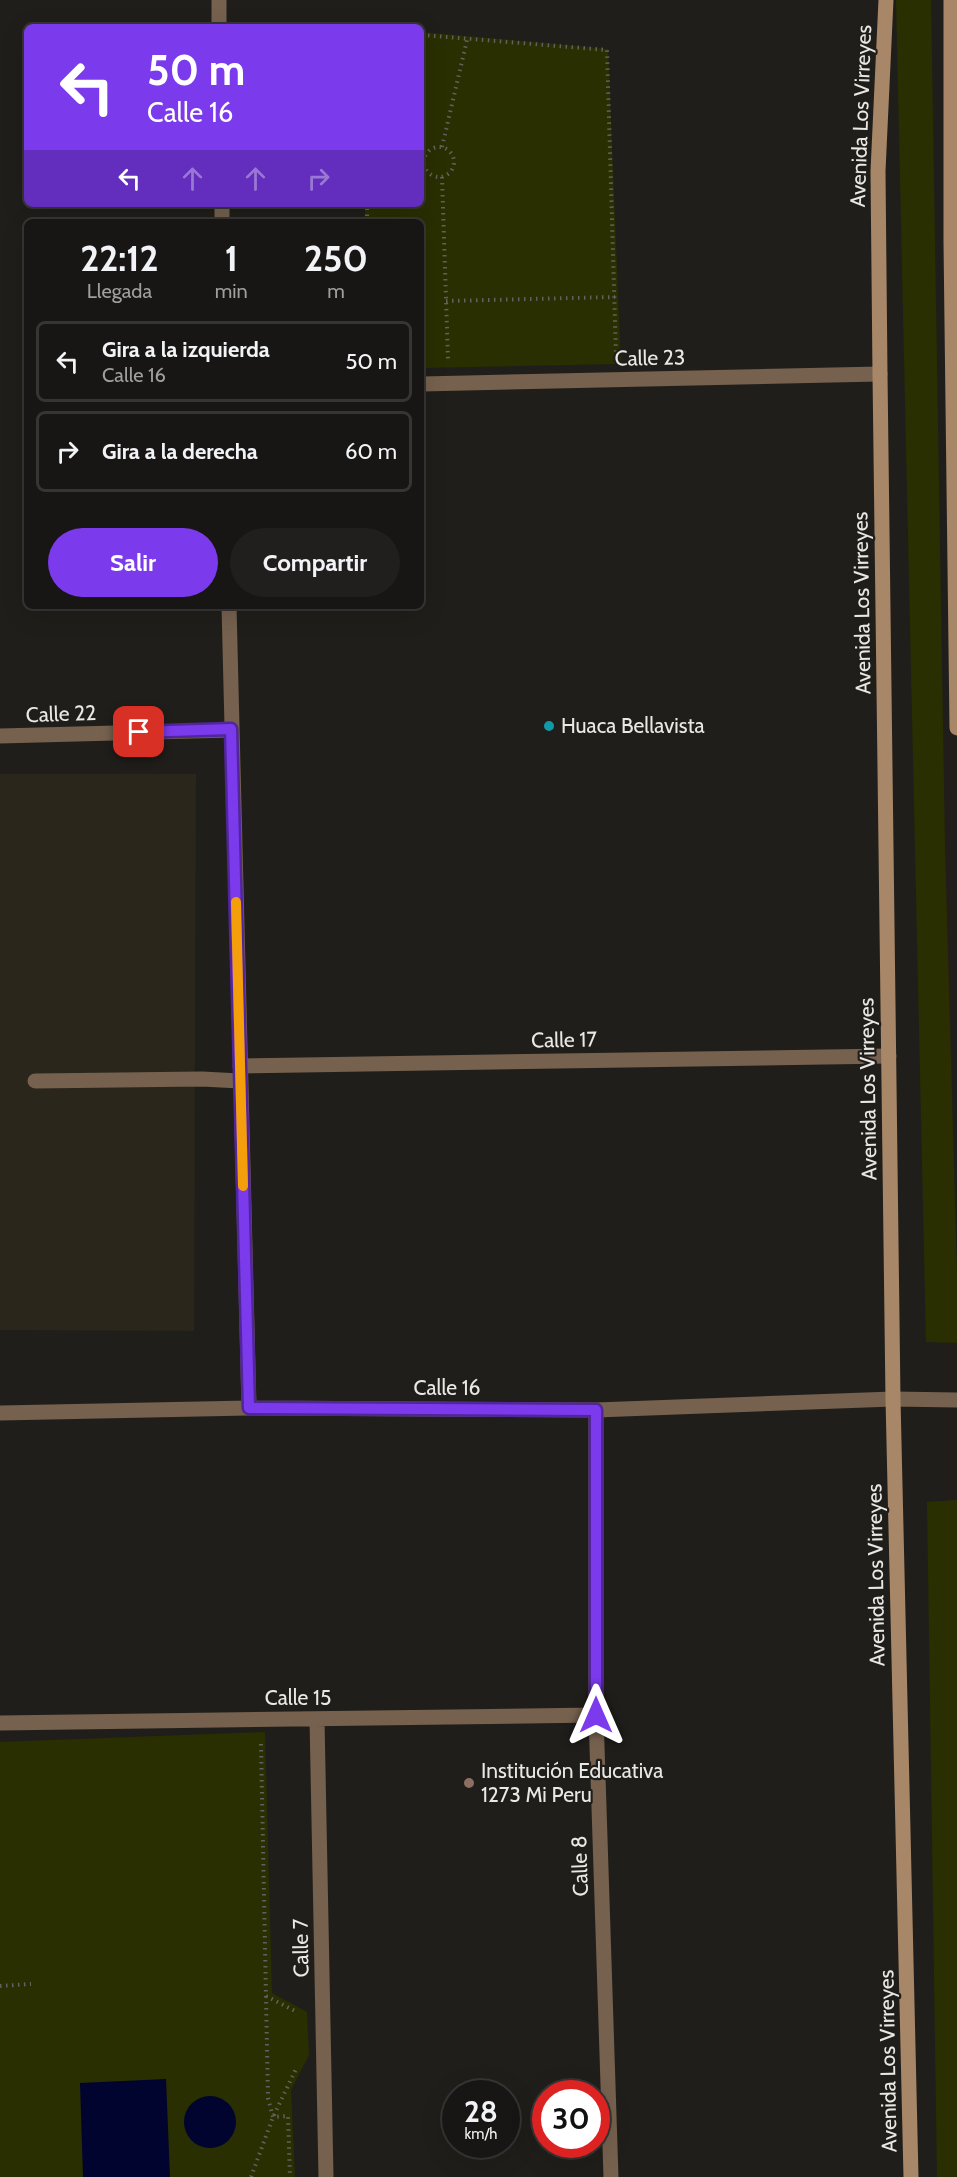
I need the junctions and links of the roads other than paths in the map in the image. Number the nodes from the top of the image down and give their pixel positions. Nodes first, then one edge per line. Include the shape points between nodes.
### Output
1 (219, 0) edge
2 (886, 0) edge
3 (951, 0) edge
4 (219, 24) edge
5 (954, 242) edge
6 (880, 374) junction
7 (424, 384) edge
8 (229, 609) edge
9 (957, 728) edge
10 (231, 729) junction
11 (0, 736) edge
12 (889, 1056) junction
13 (240, 1074) junction
14 (35, 1081) dead end
15 (893, 1399) junction
16 (957, 1400) edge
17 (249, 1408) junction
18 (596, 1410) junction
19 (0, 1413) edge
20 (596, 1715) junction
21 (317, 1719) junction
22 (0, 1723) edge
23 (326, 2177) edge
24 (611, 2177) edge
25 (911, 2177) edge

1 - 4 street
2 - 6 main road, Avenida Los Virreyes via 878,171
3 - 5 main road
5 - 9 main road
6 - 7 street, Calle 23
6 - 12 main road, Avenida Los Virreyes
8 - 10 street
10 - 11 street, Calle 22
10 - 13 street
12 - 13 street, Calle 17
12 - 15 main road, Avenida Los Virreyes
13 - 14 street, Calle 17 via 202,1079
13 - 17 street
15 - 16 street, Calle 16
15 - 18 street, Calle 16
15 - 25 main road, Avenida Los Virreyes
17 - 18 street, Calle 16
17 - 19 street, Calle 16
18 - 20 street, Calle 8
20 - 21 street, Calle 15
20 - 24 street, Calle 8
21 - 22 street, Calle 15
21 - 23 street, Calle 7

